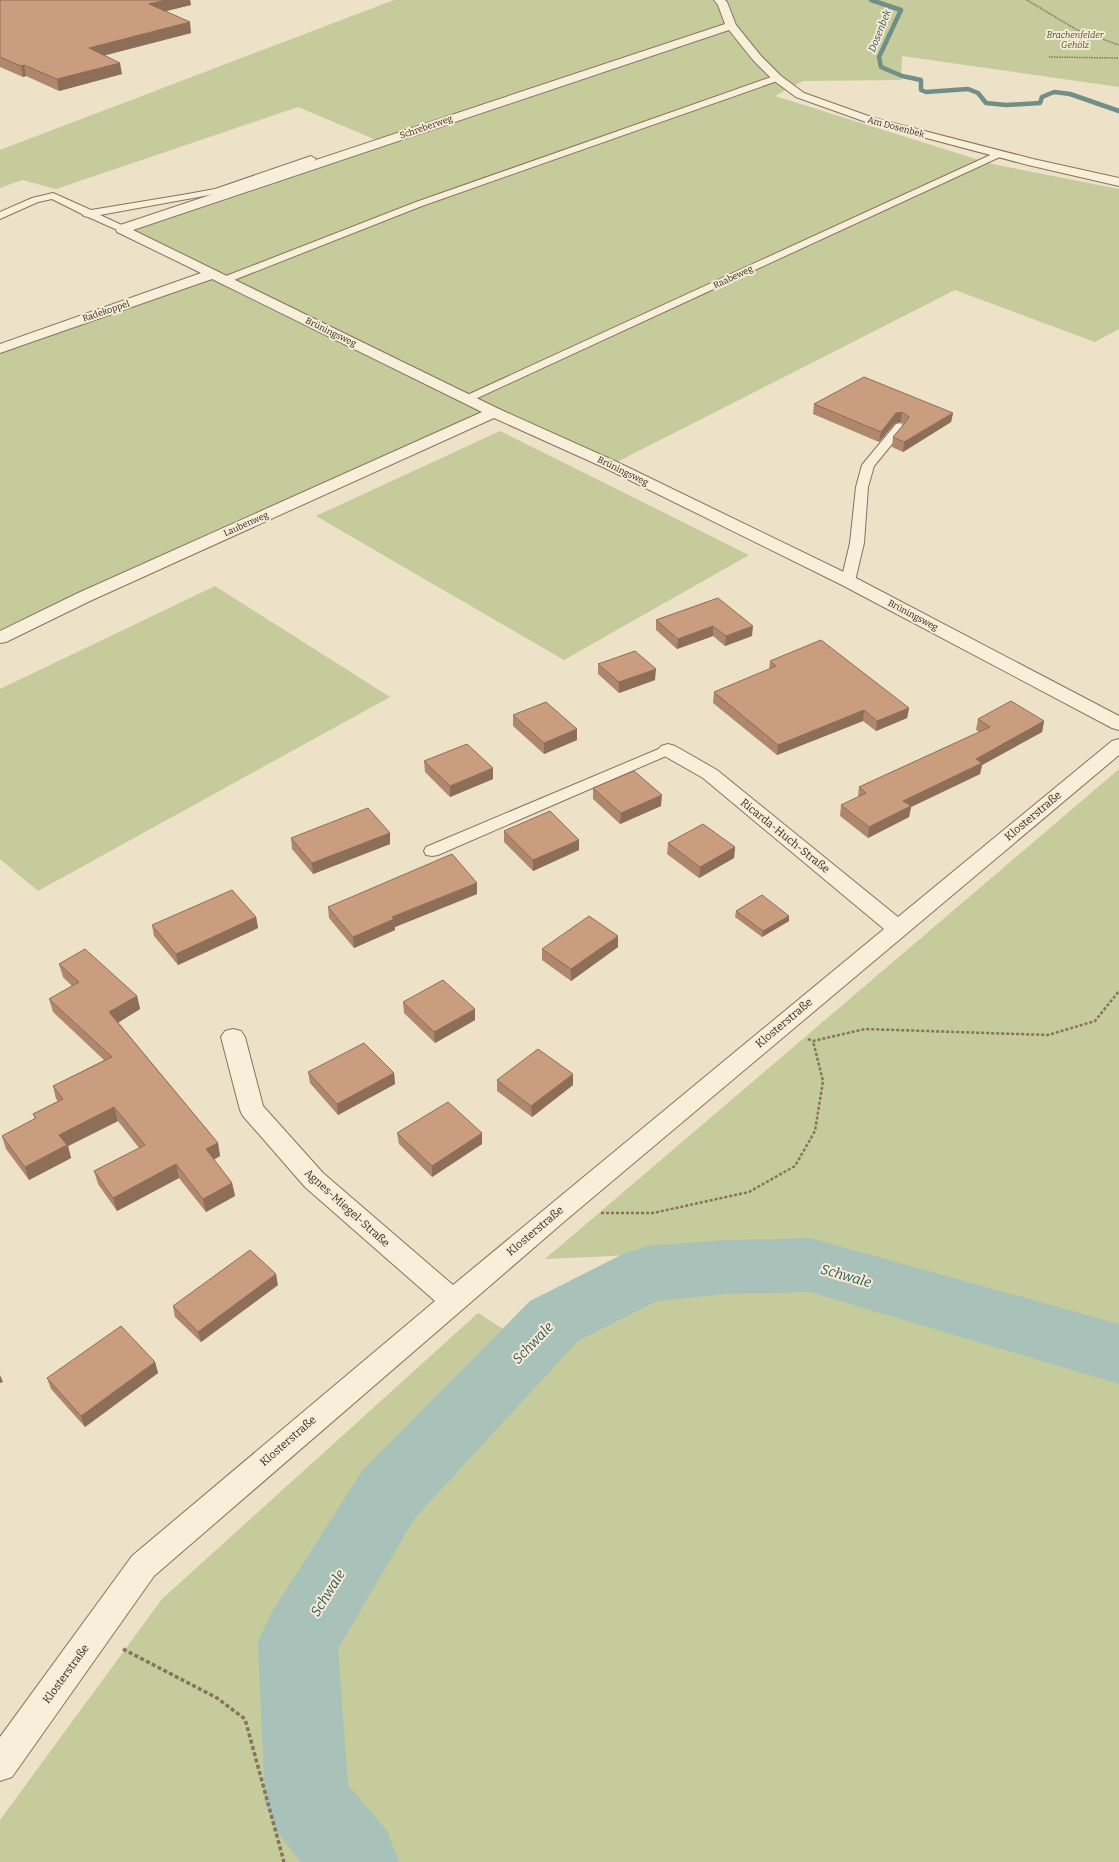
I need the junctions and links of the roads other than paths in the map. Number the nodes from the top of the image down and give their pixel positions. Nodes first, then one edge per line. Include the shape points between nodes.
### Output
1 (719, 0) edge
2 (731, 26) junction
3 (777, 78) junction
4 (999, 154) junction
5 (311, 159) dead end
6 (1119, 182) edge
7 (87, 214) junction
8 (0, 216) edge
9 (122, 229) junction
10 (219, 277) junction
11 (0, 349) edge
12 (467, 399) junction
13 (494, 412) junction
14 (900, 427) edge
15 (848, 581) junction
16 (0, 638) edge
17 (1119, 724) edge
18 (1119, 745) edge
19 (668, 750) joint
20 (432, 851) dead end
21 (898, 929) junction
22 (233, 1037) dead end
23 (453, 1301) junction
24 (0, 1764) edge

1 - 2 street, Am Dosenbek
2 - 3 street, Am Dosenbek
2 - 9 street, Schreberweg
3 - 4 street, Am Dosenbek via 800,95 870,120
3 - 10 lane
4 - 6 street, Am Dosenbek
4 - 12 lane, Raabeweg
5 - 7 lane via 216,191
7 - 8 lane via 53,196 35,200
7 - 9 lane
9 - 10 street, Brüningsweg
10 - 11 street, Radekoppel
10 - 12 street, Brüningsweg
12 - 13 street, Brüningsweg
13 - 15 street, Brüningsweg via 611,465
13 - 16 street, Laubenweg via 84,597
14 - 15 lane via 868,465 862,487 857,543
15 - 17 street, Brüningsweg
18 - 21 street, Klosterstraße
19 - 20 lane
19 - 21 street, Ricarda-Huch-Straße via 710,774
21 - 23 street, Klosterstraße
22 - 23 street, Agnes-Miegel-Straße via 252,1110 314,1180
23 - 24 street, Klosterstraße via 143,1566

